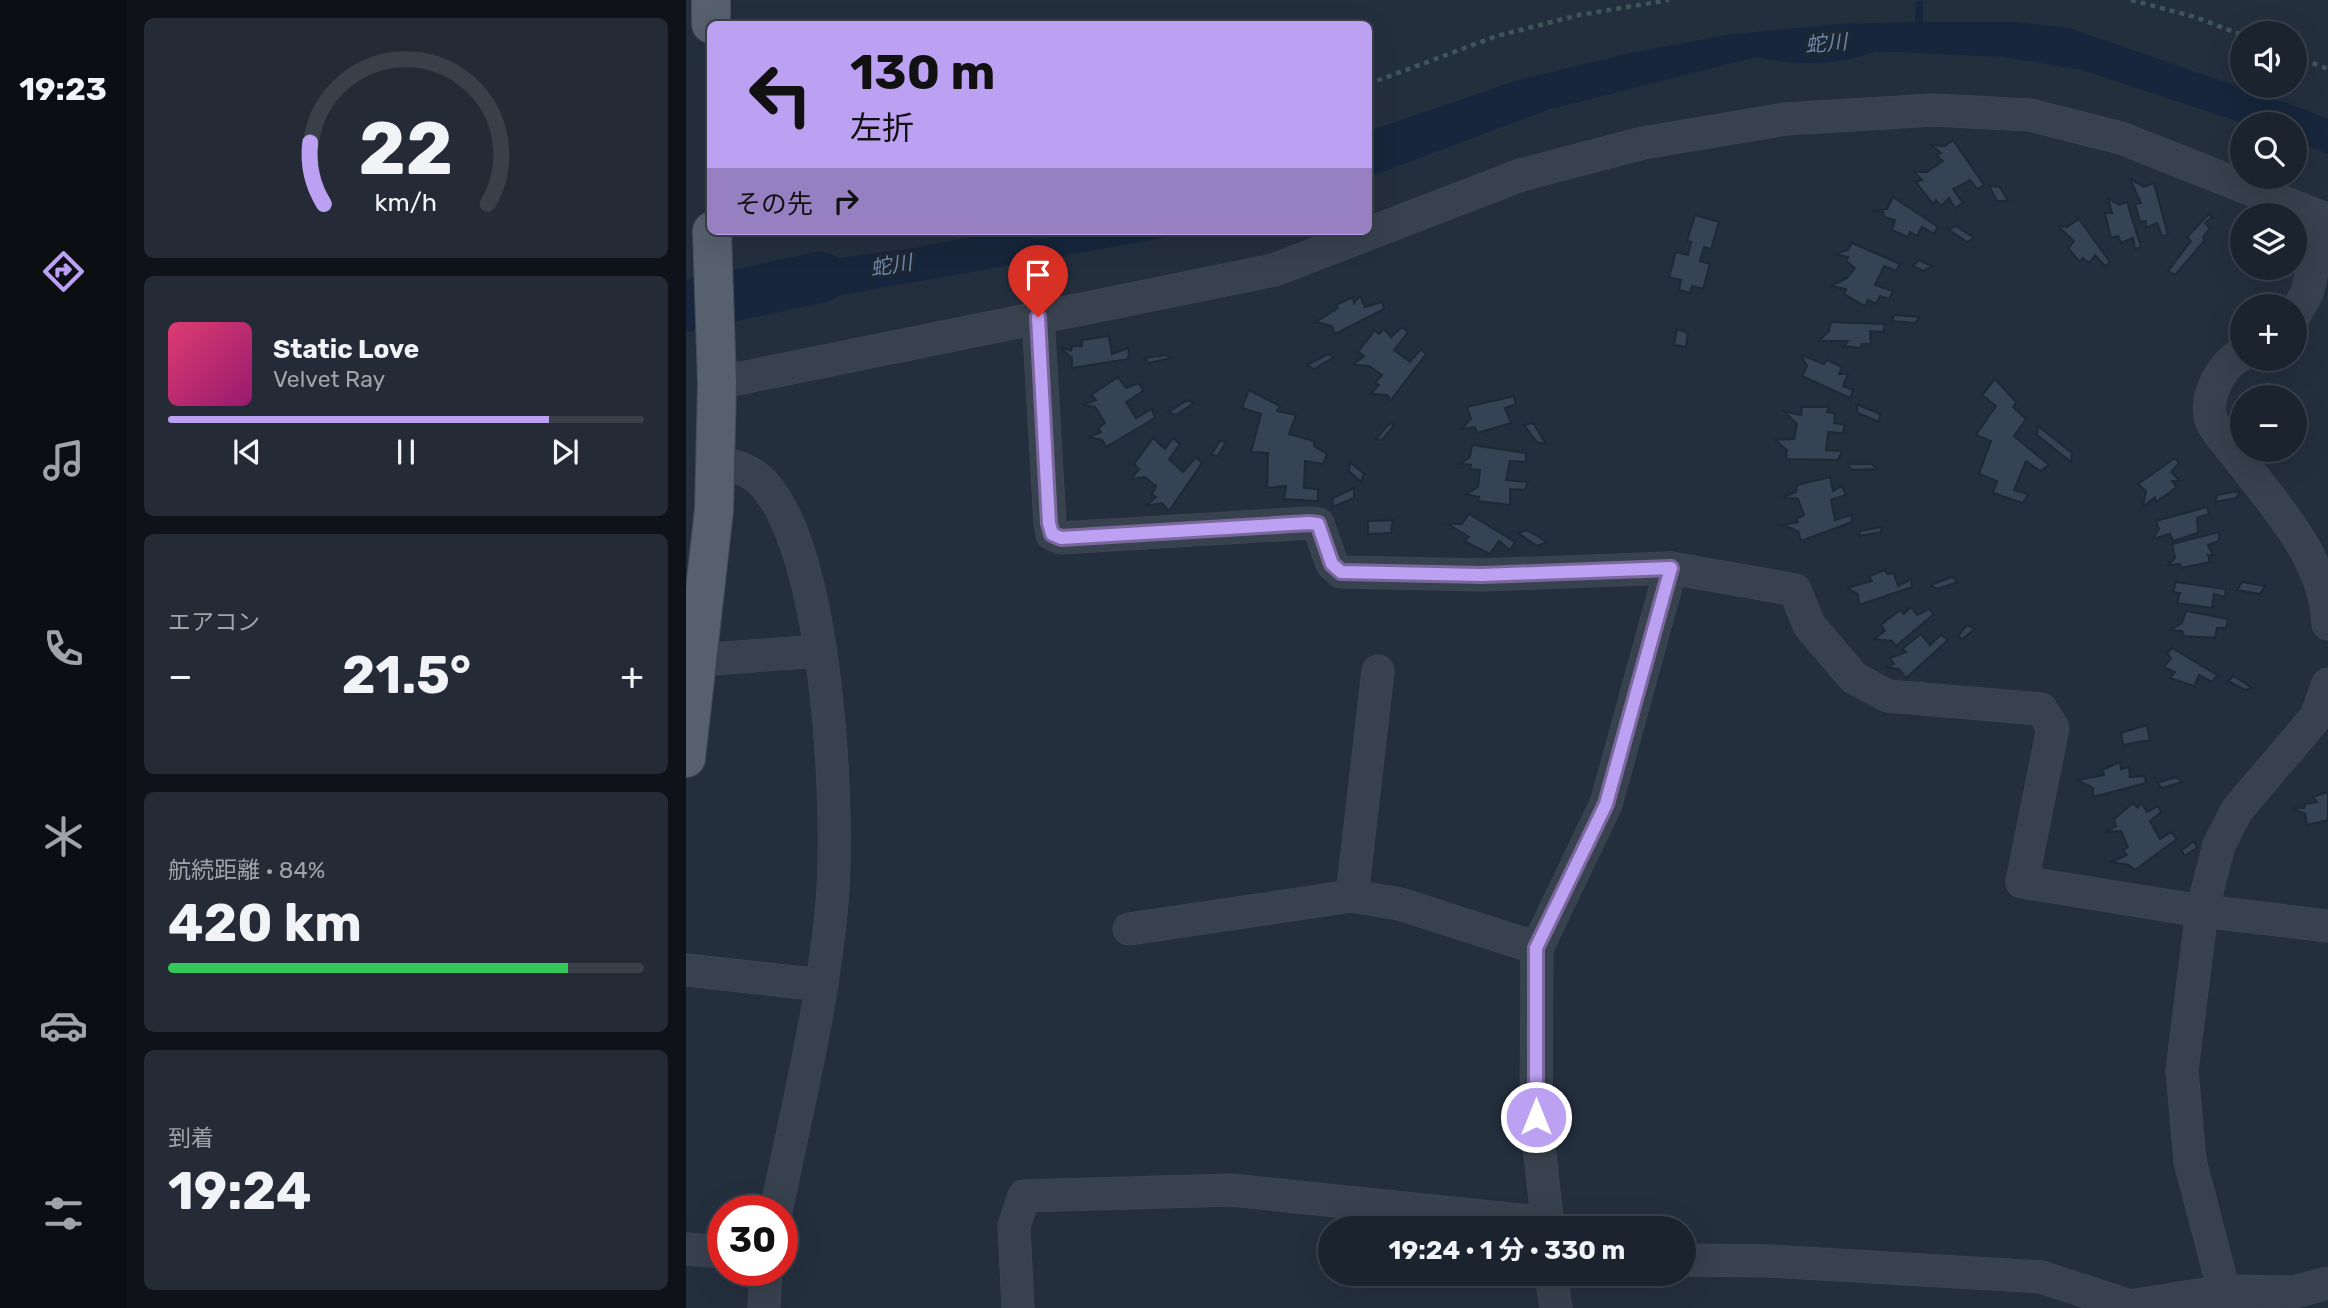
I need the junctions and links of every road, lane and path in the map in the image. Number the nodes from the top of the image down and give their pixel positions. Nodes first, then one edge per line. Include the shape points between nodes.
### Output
1 (710, 0) edge
2 (1669, 0) edge
3 (2131, 0) edge
4 (711, 21) edge
5 (2230, 30) edge
6 (2307, 61) edge
7 (2328, 69) edge
8 (1372, 83) edge
9 (2327, 219) edge
10 (1372, 232) edge
11 (712, 235) edge
12 (1365, 235) edge
13 (2307, 295) edge
14 (1038, 317) junction
15 (2230, 359) edge
16 (717, 368) junction
17 (716, 462) junction
18 (1671, 568) junction
19 (2328, 624) edge
20 (820, 651) junction
21 (692, 659) edge
22 (1378, 671) dead end
23 (2328, 684) edge
24 (686, 758) edge
25 (1352, 896) junction
26 (2202, 911) junction
27 (2328, 926) edge
28 (1129, 929) dead end
29 (1536, 948) junction
30 (686, 970) edge
31 (822, 985) junction
32 (779, 1195) edge
33 (1460, 1216) edge
34 (1547, 1216) edge
35 (686, 1250) edge
36 (707, 1251) edge
37 (1696, 1260) edge
38 (2328, 1283) edge
39 (765, 1286) edge
40 (1553, 1286) edge
41 (2225, 1299) edge
42 (764, 1308) edge
43 (1018, 1308) edge
44 (1556, 1308) edge

1 - 4 main road
2 - 8 path via 1579,15 1497,36
3 - 5 path
6 - 7 path
9 - 10 street via 2121,138 2030,115 1933,110 1786,119 1643,143 1521,175
9 - 13 street
11 - 16 main road
12 - 14 street via 1274,270
14 - 16 street
14 - 18 street via 1049,523 1052,534 1061,538 1309,523 1318,524 1332,564 1341,572 1482,575
15 - 19 street via 2213,387 2212,421 2298,535 2327,603
16 - 17 main road
17 - 20 street via 748,472 764,483 793,538
17 - 21 main road
18 - 26 street via 1795,590 1809,625 1854,678 1888,696 2041,709 2053,728 2022,882
18 - 29 street via 1606,804
20 - 21 street
20 - 31 street via 835,802 832,903
21 - 24 main road
22 - 25 street
23 - 26 street via 2316,717 2237,810 2219,845
25 - 28 street
25 - 29 street via 1400,904
26 - 27 street
26 - 41 street via 2182,1070 2190,1161
29 - 34 street via 1536,1117
30 - 31 street
31 - 32 street
33 - 43 street via 1231,1190 1024,1196 1014,1226
35 - 36 street
37 - 41 street via 2040,1277 2130,1306
38 - 41 street via 2294,1292
39 - 42 street
40 - 44 street

